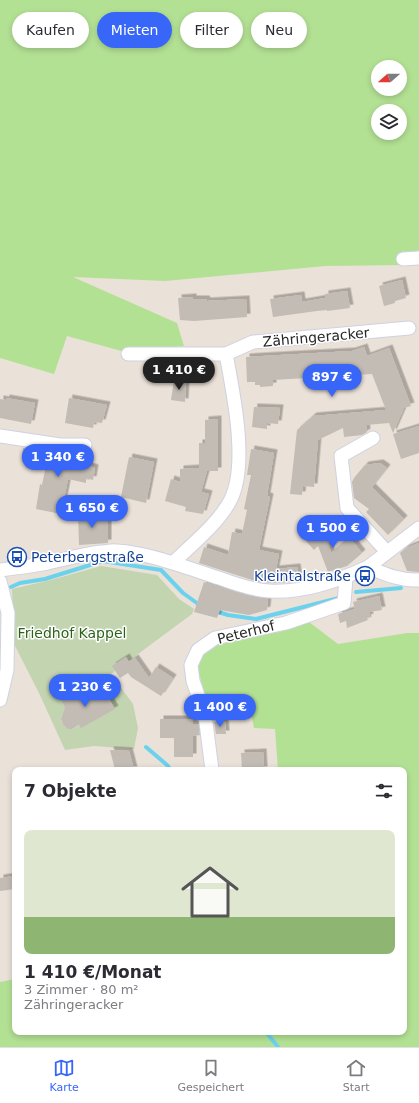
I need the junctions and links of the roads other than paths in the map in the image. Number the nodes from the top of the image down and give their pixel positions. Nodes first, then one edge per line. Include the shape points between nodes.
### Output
1 (403, 258) dead end
2 (419, 258) edge
3 (409, 328) dead end
4 (128, 354) dead end
5 (226, 354) junction
6 (0, 436) edge
7 (373, 438) dead end
8 (86, 445) dead end
9 (419, 528) edge
10 (387, 552) junction
11 (172, 563) junction
12 (368, 567) junction
13 (0, 570) edge
14 (419, 580) edge
15 (2, 586) edge
16 (345, 586) junction
17 (0, 700) edge
18 (212, 767) edge

1 - 2 street
3 - 5 street, Zähringeracker via 253,342
4 - 5 street, Zähringeracker
5 - 11 street via 237,420 239,474 224,511
6 - 8 street via 60,445
7 - 10 street via 341,456 346,500 347,508
9 - 10 street
10 - 12 street
11 - 13 street via 115,550
11 - 16 street via 235,584 267,591
12 - 14 street via 393,578
12 - 16 street
15 - 17 street via 8,613 7,670
16 - 18 street, Peterhof via 344,603 286,623 215,638 198,650 191,665 193,682 205,715

